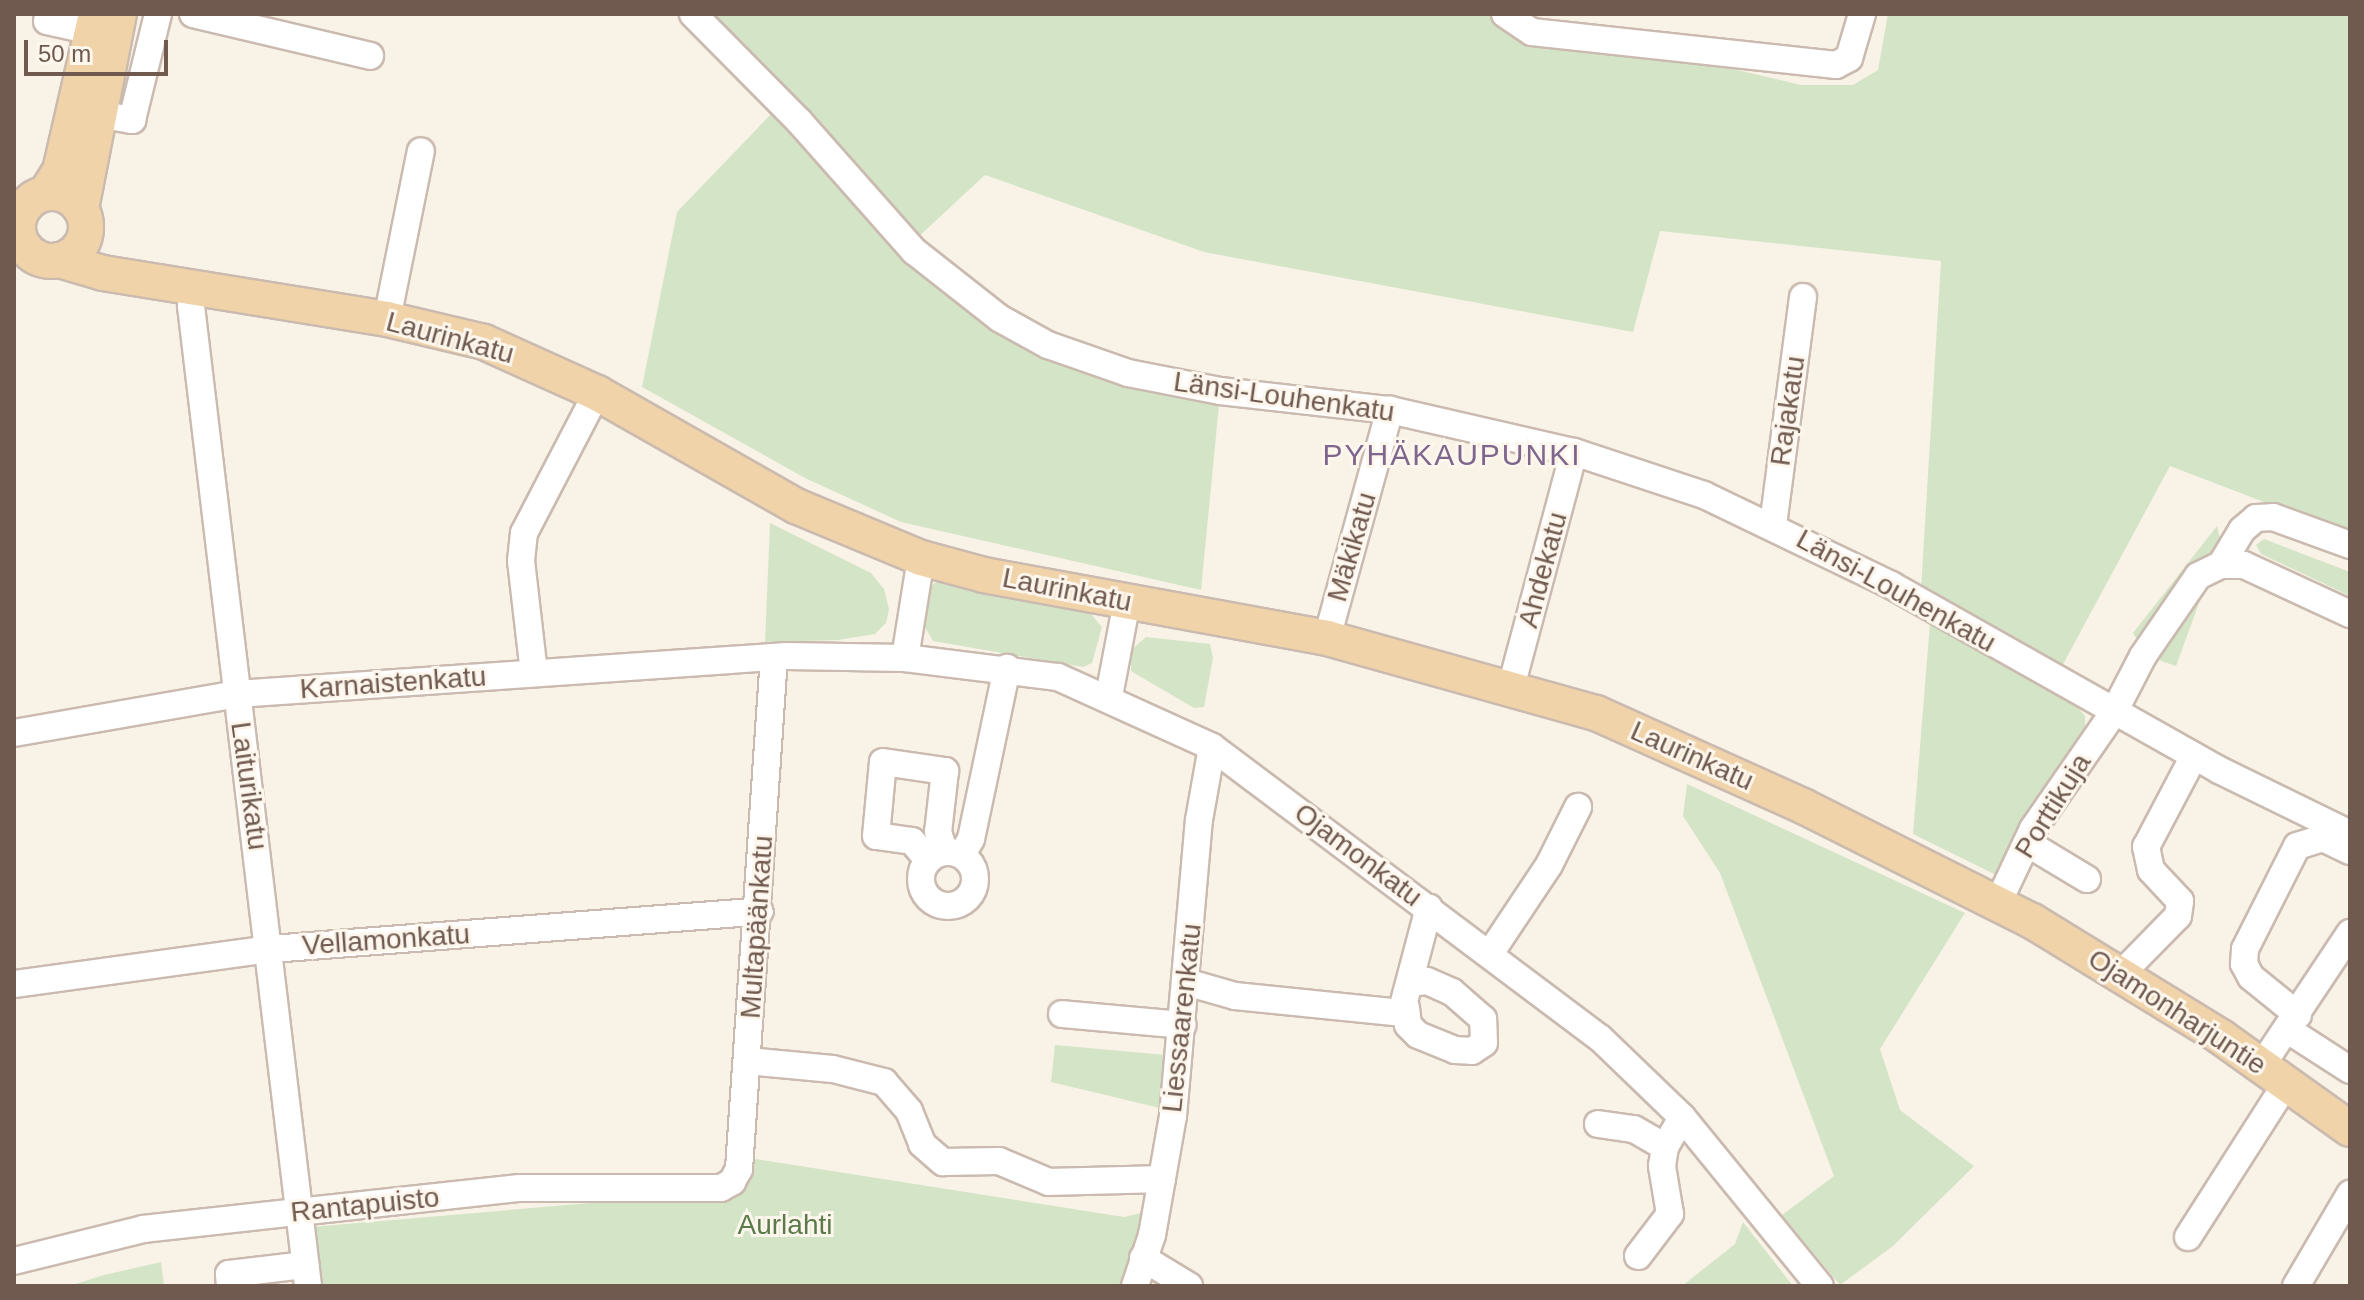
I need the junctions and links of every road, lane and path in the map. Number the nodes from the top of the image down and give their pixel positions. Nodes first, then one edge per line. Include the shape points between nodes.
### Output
1 (158, 14) edge
2 (193, 14) edge
3 (693, 14) edge
4 (1505, 14) edge
5 (1862, 14) edge
6 (84, 20) edge
7 (370, 56) dead end
8 (98, 114) junction
9 (421, 151) dead end
10 (27, 207) edge
11 (83, 221) junction
12 (19, 247) edge
13 (59, 260) junction
14 (141, 275) junction
15 (194, 286) junction
16 (1803, 297) dead end
17 (387, 319) junction
18 (597, 393) junction
19 (1390, 410) junction
20 (1574, 452) junction
21 (1773, 525) junction
22 (2350, 545) edge
23 (921, 558) junction
24 (2221, 565) junction
25 (1127, 602) junction
26 (2350, 614) edge
27 (1327, 638) junction
28 (774, 657) junction
29 (905, 658) junction
30 (1007, 668) junction
31 (534, 673) junction
32 (1511, 687) junction
33 (237, 694) junction
34 (1109, 696) junction
35 (2114, 712) junction
36 (14, 733) edge
37 (1212, 747) junction
38 (2194, 756) junction
39 (945, 771) junction
40 (985, 775) junction
41 (1578, 807) dead end
42 (2344, 839) edge
43 (2027, 843) junction
44 (945, 856) junction
45 (2087, 879) dead end
46 (1998, 903) junction
47 (1429, 908) junction
48 (760, 911) junction
49 (2350, 933) edge
50 (271, 949) junction
51 (1491, 952) junction
52 (2121, 974) junction
53 (1186, 982) junction
54 (14, 984) edge
55 (1062, 1014) dead end
56 (2293, 1022) junction
57 (1182, 1025) junction
58 (747, 1061) junction
59 (2350, 1070) edge
60 (2275, 1074) junction
61 (1682, 1117) junction
62 (1598, 1124) dead end
63 (2349, 1126) edge
64 (1665, 1147) junction
65 (1162, 1179) junction
66 (721, 1188) joint
67 (2350, 1194) edge
68 (298, 1212) junction
69 (2188, 1237) dead end
70 (1638, 1256) dead end
71 (1143, 1258) junction
72 (14, 1261) edge
73 (307, 1275) edge
74 (230, 1286) edge
75 (1135, 1286) edge
76 (1189, 1286) edge
77 (1820, 1286) edge
78 (2296, 1286) edge

1 - 8 street via 132,120
2 - 7 street
3 - 19 street, Länsi-Louhenkatu via 799,121 914,251 1024,332 1128,373 1234,393
4 - 5 street via 1532,32 1836,65 1849,58
6 - 8 main road
6 - 10 main road via 60,171
8 - 11 main road
9 - 17 street
10 - 11 main road via 66,196
10 - 12 main road via 18,231
11 - 13 main road via 77,251
11 - 14 main road, Laurinkatu
12 - 13 main road via 40,259
13 - 14 main road, Laurinkatu via 103,273
14 - 15 main road, Laurinkatu
15 - 17 main road, Laurinkatu
15 - 33 street, Laiturikatu via 191,306
16 - 21 street, Rajakatu
17 - 18 main road, Laurinkatu via 484,342
18 - 23 main road, Laurinkatu via 796,506
18 - 31 street via 524,533 521,561
19 - 20 street, Länsi-Louhenkatu
19 - 27 street, Mäkikatu
20 - 21 street, Länsi-Louhenkatu via 1704,495
20 - 32 street, Ahdekatu
21 - 35 street, Länsi-Louhenkatu
22 - 24 street via 2273,517 2256,518 2242,530
23 - 25 main road, Laurinkatu
23 - 29 street
24 - 26 street via 2244,565
24 - 35 street, Porttikuja via 2198,576 2143,656
25 - 27 main road, Laurinkatu
25 - 34 street
27 - 32 main road, Laurinkatu
28 - 29 street, Ojamonkatu
28 - 31 street, Karnaistenkatu
28 - 48 street, Multapäänkatu
29 - 30 street, Ojamonkatu
30 - 34 street, Ojamonkatu via 1058,677
30 - 40 street
31 - 33 street, Karnaistenkatu
32 - 46 main road, Laurinkatu via 1596,713 1803,806
33 - 36 street, Karnaistenkatu
33 - 50 street, Laiturikatu
34 - 37 street, Ojamonkatu
35 - 38 street, Länsi-Louhenkatu
35 - 43 street, Porttikuja
37 - 47 street, Ojamonkatu
37 - 53 street, Liessaarenkatu via 1199,820
38 - 42 street, Länsi-Louhenkatu
38 - 52 street via 2146,847 2151,870 2180,901 2178,916
39 - 40 street
39 - 44 street via 938,832
39 - 44 street via 883,762 876,836 912,841
40 - 44 street via 971,839
41 - 51 street via 1549,865
42 - 56 street via 2312,839 2297,846 2245,949 2244,964 2251,977
43 - 45 street
43 - 46 street, Porttikuja
46 - 52 main road, Ojamonharjuntie
47 - 51 street, Ojamonkatu
47 - 53 street via 1409,996 1395,1014 1235,996
48 - 50 street, Vellamonkatu
48 - 58 street, Multapäänkatu
49 - 56 street
50 - 54 street, Vellamonkatu
50 - 68 street, Laiturikatu
51 - 61 street, Ojamonkatu via 1600,1038
52 - 60 main road, Ojamonharjuntie
53 - 57 street, Liessaarenkatu
55 - 57 street
56 - 59 street
56 - 60 street
57 - 65 street, Liessaarenkatu
58 - 65 street via 833,1069 884,1082 909,1111 922,1144 943,1162 999,1161 1049,1182
58 - 66 street, Multapäänkatu via 739,1169
60 - 63 main road, Ojamonharjuntie
60 - 69 street
61 - 64 street
61 - 77 street, Ojamonkatu
62 - 64 street via 1634,1129
64 - 70 street via 1662,1166 1670,1214
65 - 71 street, Liessaarenkatu
66 - 68 street, Rantapuisto via 520,1188
67 - 78 street
68 - 72 street, Rantapuisto via 143,1229
68 - 73 street, Laiturikatu
71 - 75 street, Liessaarenkatu
71 - 76 street
73 - 74 street via 229,1274

